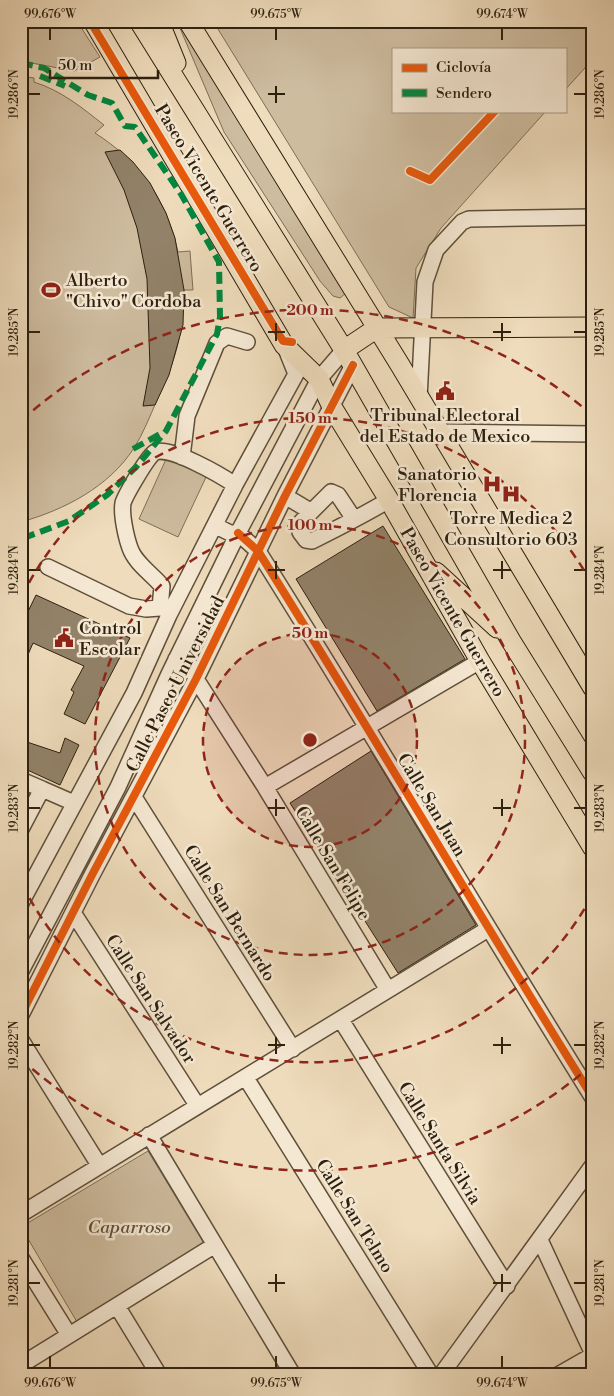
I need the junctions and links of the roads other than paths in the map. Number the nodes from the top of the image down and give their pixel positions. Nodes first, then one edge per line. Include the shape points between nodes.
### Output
1 (92, 21) edge
2 (139, 21) edge
3 (159, 21) edge
4 (188, 21) edge
5 (192, 106) junction
6 (593, 217) edge
7 (422, 326) junction
8 (593, 326) edge
9 (377, 328) junction
10 (247, 342) dead end
11 (284, 345) junction
12 (349, 358) junction
13 (319, 379) junction
14 (419, 398) junction
15 (332, 407) junction
16 (440, 432) junction
17 (593, 434) edge
18 (182, 457) junction
19 (235, 485) junction
20 (285, 496) junction
21 (389, 500) junction
22 (310, 511) junction
23 (354, 519) junction
24 (216, 526) junction
25 (238, 533) junction
26 (258, 551) junction
27 (424, 561) junction
28 (48, 567) dead end
29 (164, 611) junction
30 (511, 641) junction
31 (176, 659) junction
32 (480, 661) junction
33 (169, 674) junction
34 (196, 679) junction
35 (593, 688) edge
36 (369, 728) junction
37 (593, 773) edge
38 (21, 780) edge
39 (265, 787) junction
40 (42, 788) junction
41 (134, 797) junction
42 (74, 804) junction
43 (21, 829) edge
44 (593, 848) edge
45 (22, 898) edge
46 (74, 914) junction
47 (488, 929) junction
48 (21, 971) edge
49 (388, 990) junction
50 (21, 1015) edge
51 (341, 1020) junction
52 (21, 1040) edge
53 (293, 1049) junction
54 (246, 1078) junction
55 (593, 1098) edge
56 (197, 1106) junction
57 (149, 1135) junction
58 (99, 1165) junction
59 (593, 1165) edge
60 (21, 1214) edge
61 (540, 1240) junction
62 (215, 1244) junction
63 (21, 1258) edge
64 (507, 1286) junction
65 (117, 1306) junction
66 (68, 1335) junction
67 (593, 1355) edge
68 (21, 1366) edge
69 (26, 1375) edge
70 (159, 1375) edge
71 (293, 1375) edge
72 (431, 1375) edge
73 (441, 1375) edge
74 (558, 1375) edge

1 - 11 main road, Paseo Vicente Guerrero
2 - 5 main road, Paseo Vicente Guerrero
3 - 5 main road
4 - 9 main road
5 - 12 main road, Paseo Vicente Guerrero
6 - 7 street via 477,218 462,222 446,238 431,261 423,290
7 - 8 main road
7 - 9 main road
7 - 14 street
9 - 12 main road
9 - 14 main road
10 - 18 street via 227,336 217,344 187,416
11 - 13 main road, Paseo Vicente Guerrero
11 - 19 street, Calle Paseo Universidad via 296,374
12 - 13 street, Calle Paseo Universidad
12 - 15 street, Calle Paseo Universidad
12 - 30 main road, Paseo Vicente Guerrero
13 - 15 main road, Paseo Vicente Guerrero
13 - 25 street, Calle Paseo Universidad
14 - 16 main road
15 - 20 street, Calle Paseo Universidad
15 - 21 main road, Paseo Vicente Guerrero
16 - 17 street
16 - 35 main road
18 - 19 street
18 - 29 street via 155,452 150,455 123,502 130,550 162,586
19 - 24 street, Calle Paseo Universidad
20 - 22 street
20 - 26 street, Calle Paseo Universidad
21 - 23 street
21 - 27 main road, Paseo Vicente Guerrero
22 - 23 street via 328,493 335,492
22 - 23 street via 299,528 310,542
24 - 25 street, Calle San Juan
24 - 29 street, Calle Paseo Universidad
25 - 26 street, Calle San Juan
25 - 31 street, Calle Paseo Universidad
26 - 34 street, Calle Paseo Universidad
26 - 36 street, Calle San Juan
27 - 30 main road
27 - 32 main road, Paseo Vicente Guerrero
28 - 29 street via 129,606
29 - 42 street, Calle Paseo Universidad via 134,693
30 - 37 main road, Paseo Vicente Guerrero
31 - 33 street, Calle Paseo Universidad
31 - 34 street, Calle San Felipe via 191,666
32 - 36 street
32 - 44 main road, Paseo Vicente Guerrero
33 - 34 street via 184,680
33 - 48 street, Calle Paseo Universidad via 118,787
34 - 39 street, Calle San Felipe
34 - 41 street, Calle Paseo Universidad
36 - 39 street
36 - 47 street, Calle San Juan
38 - 40 street
39 - 49 street, Calle San Felipe
40 - 42 street
40 - 43 street
41 - 46 street, Calle Paseo Universidad
41 - 53 street, Calle San Bernardo
42 - 45 street, Calle Paseo Universidad
46 - 50 street, Calle Paseo Universidad
46 - 56 street, Calle San Salvador
47 - 49 street
47 - 55 street, Calle San Juan
49 - 51 street
51 - 53 street
51 - 64 street, Calle Santa Silvia
52 - 58 street
53 - 54 street
54 - 56 street
54 - 72 street, Calle San Telmo
56 - 57 street
57 - 58 street
57 - 62 street
58 - 60 street
59 - 61 street
61 - 64 street
61 - 67 street
62 - 65 street
62 - 71 street
63 - 66 street
64 - 73 street
65 - 66 street
65 - 70 street
66 - 68 street
67 - 74 street
68 - 69 street

